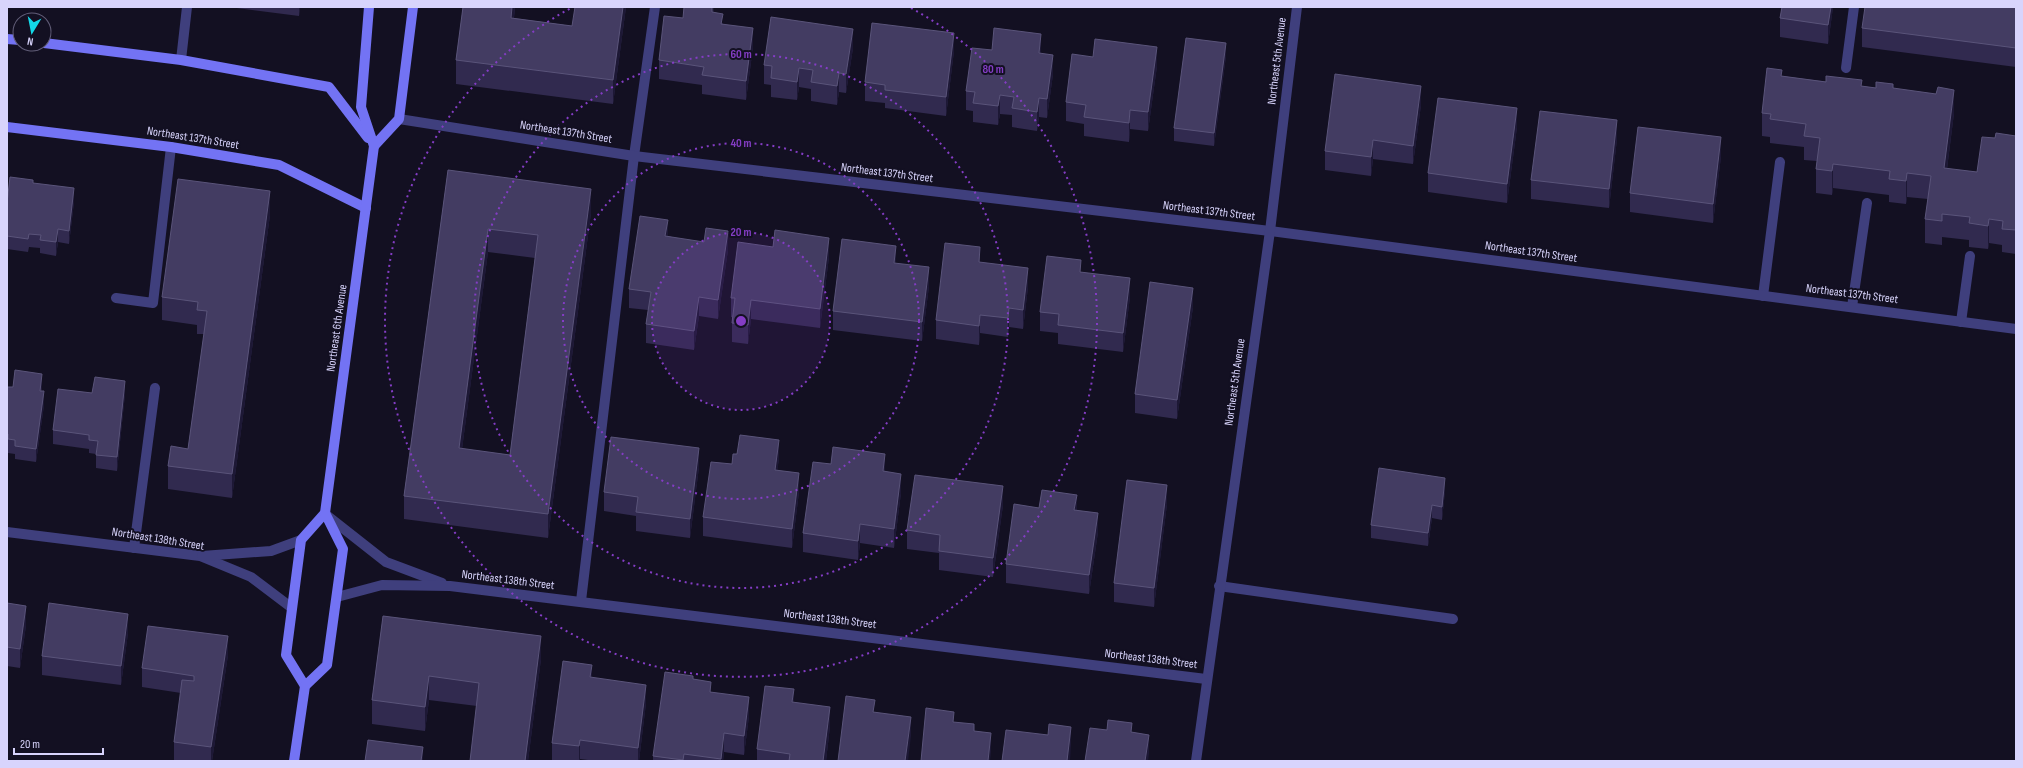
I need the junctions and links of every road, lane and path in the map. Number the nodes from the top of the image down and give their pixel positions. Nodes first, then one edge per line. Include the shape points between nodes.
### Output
1 (188, 7) edge
2 (368, 7) edge
3 (413, 7) edge
4 (655, 7) edge
5 (1297, 7) edge
6 (1854, 7) edge
7 (52, 44) edge
8 (181, 60) junction
9 (1846, 68) dead end
10 (399, 119) junction
11 (7, 127) edge
12 (374, 146) junction
13 (171, 147) junction
14 (634, 156) junction
15 (1780, 162) dead end
16 (1867, 202) dead end
17 (366, 208) junction
18 (1270, 231) junction
19 (1970, 256) dead end
20 (1763, 296) junction
21 (116, 298) dead end
22 (1852, 308) junction
23 (1961, 322) junction
24 (2016, 329) edge
25 (155, 388) dead end
26 (325, 513) junction
27 (7, 532) edge
28 (301, 540) junction
29 (134, 548) junction
30 (200, 556) junction
31 (450, 586) junction
32 (1219, 586) junction
33 (336, 597) junction
34 (581, 602) junction
35 (292, 608) junction
36 (1453, 619) dead end
37 (1206, 679) junction
38 (305, 686) junction
39 (294, 761) edge
40 (1196, 761) edge

1 - 8 street
2 - 12 main road, Northeast 6th Avenue via 361,107
3 - 10 main road
4 - 14 street
5 - 18 street, Northeast 5th Avenue
6 - 9 street
7 - 8 main road
8 - 12 main road via 329,87
10 - 12 main road
10 - 14 street, Northeast 137th Street
11 - 13 main road, Northeast 137th Street
12 - 17 main road, Northeast 6th Avenue
13 - 17 main road, Northeast 137th Street via 279,165
13 - 21 street via 153,303
14 - 18 street, Northeast 137th Street
14 - 34 street
15 - 20 street
16 - 22 street
17 - 26 main road, Northeast 6th Avenue
18 - 20 street, Northeast 137th Street
18 - 32 street, Northeast 5th Avenue
19 - 23 street
20 - 22 street, Northeast 137th Street
22 - 23 street, Northeast 137th Street
23 - 24 street, Northeast 137th Street
25 - 29 street
26 - 28 main road
26 - 31 street, Northeast 138th Street via 386,562
26 - 33 main road via 343,549
27 - 29 street, Northeast 138th Street
28 - 30 street via 271,551
28 - 35 main road
29 - 30 street, Northeast 138th Street
30 - 35 street, Northeast 138th Street via 251,577
31 - 33 street, Northeast 138th Street via 382,585
31 - 34 street, Northeast 138th Street
32 - 36 street
32 - 37 street, Northeast 5th Avenue
33 - 38 main road via 327,665
34 - 37 street, Northeast 138th Street
35 - 38 main road via 286,655
37 - 40 street, Northeast 5th Avenue
38 - 39 main road

